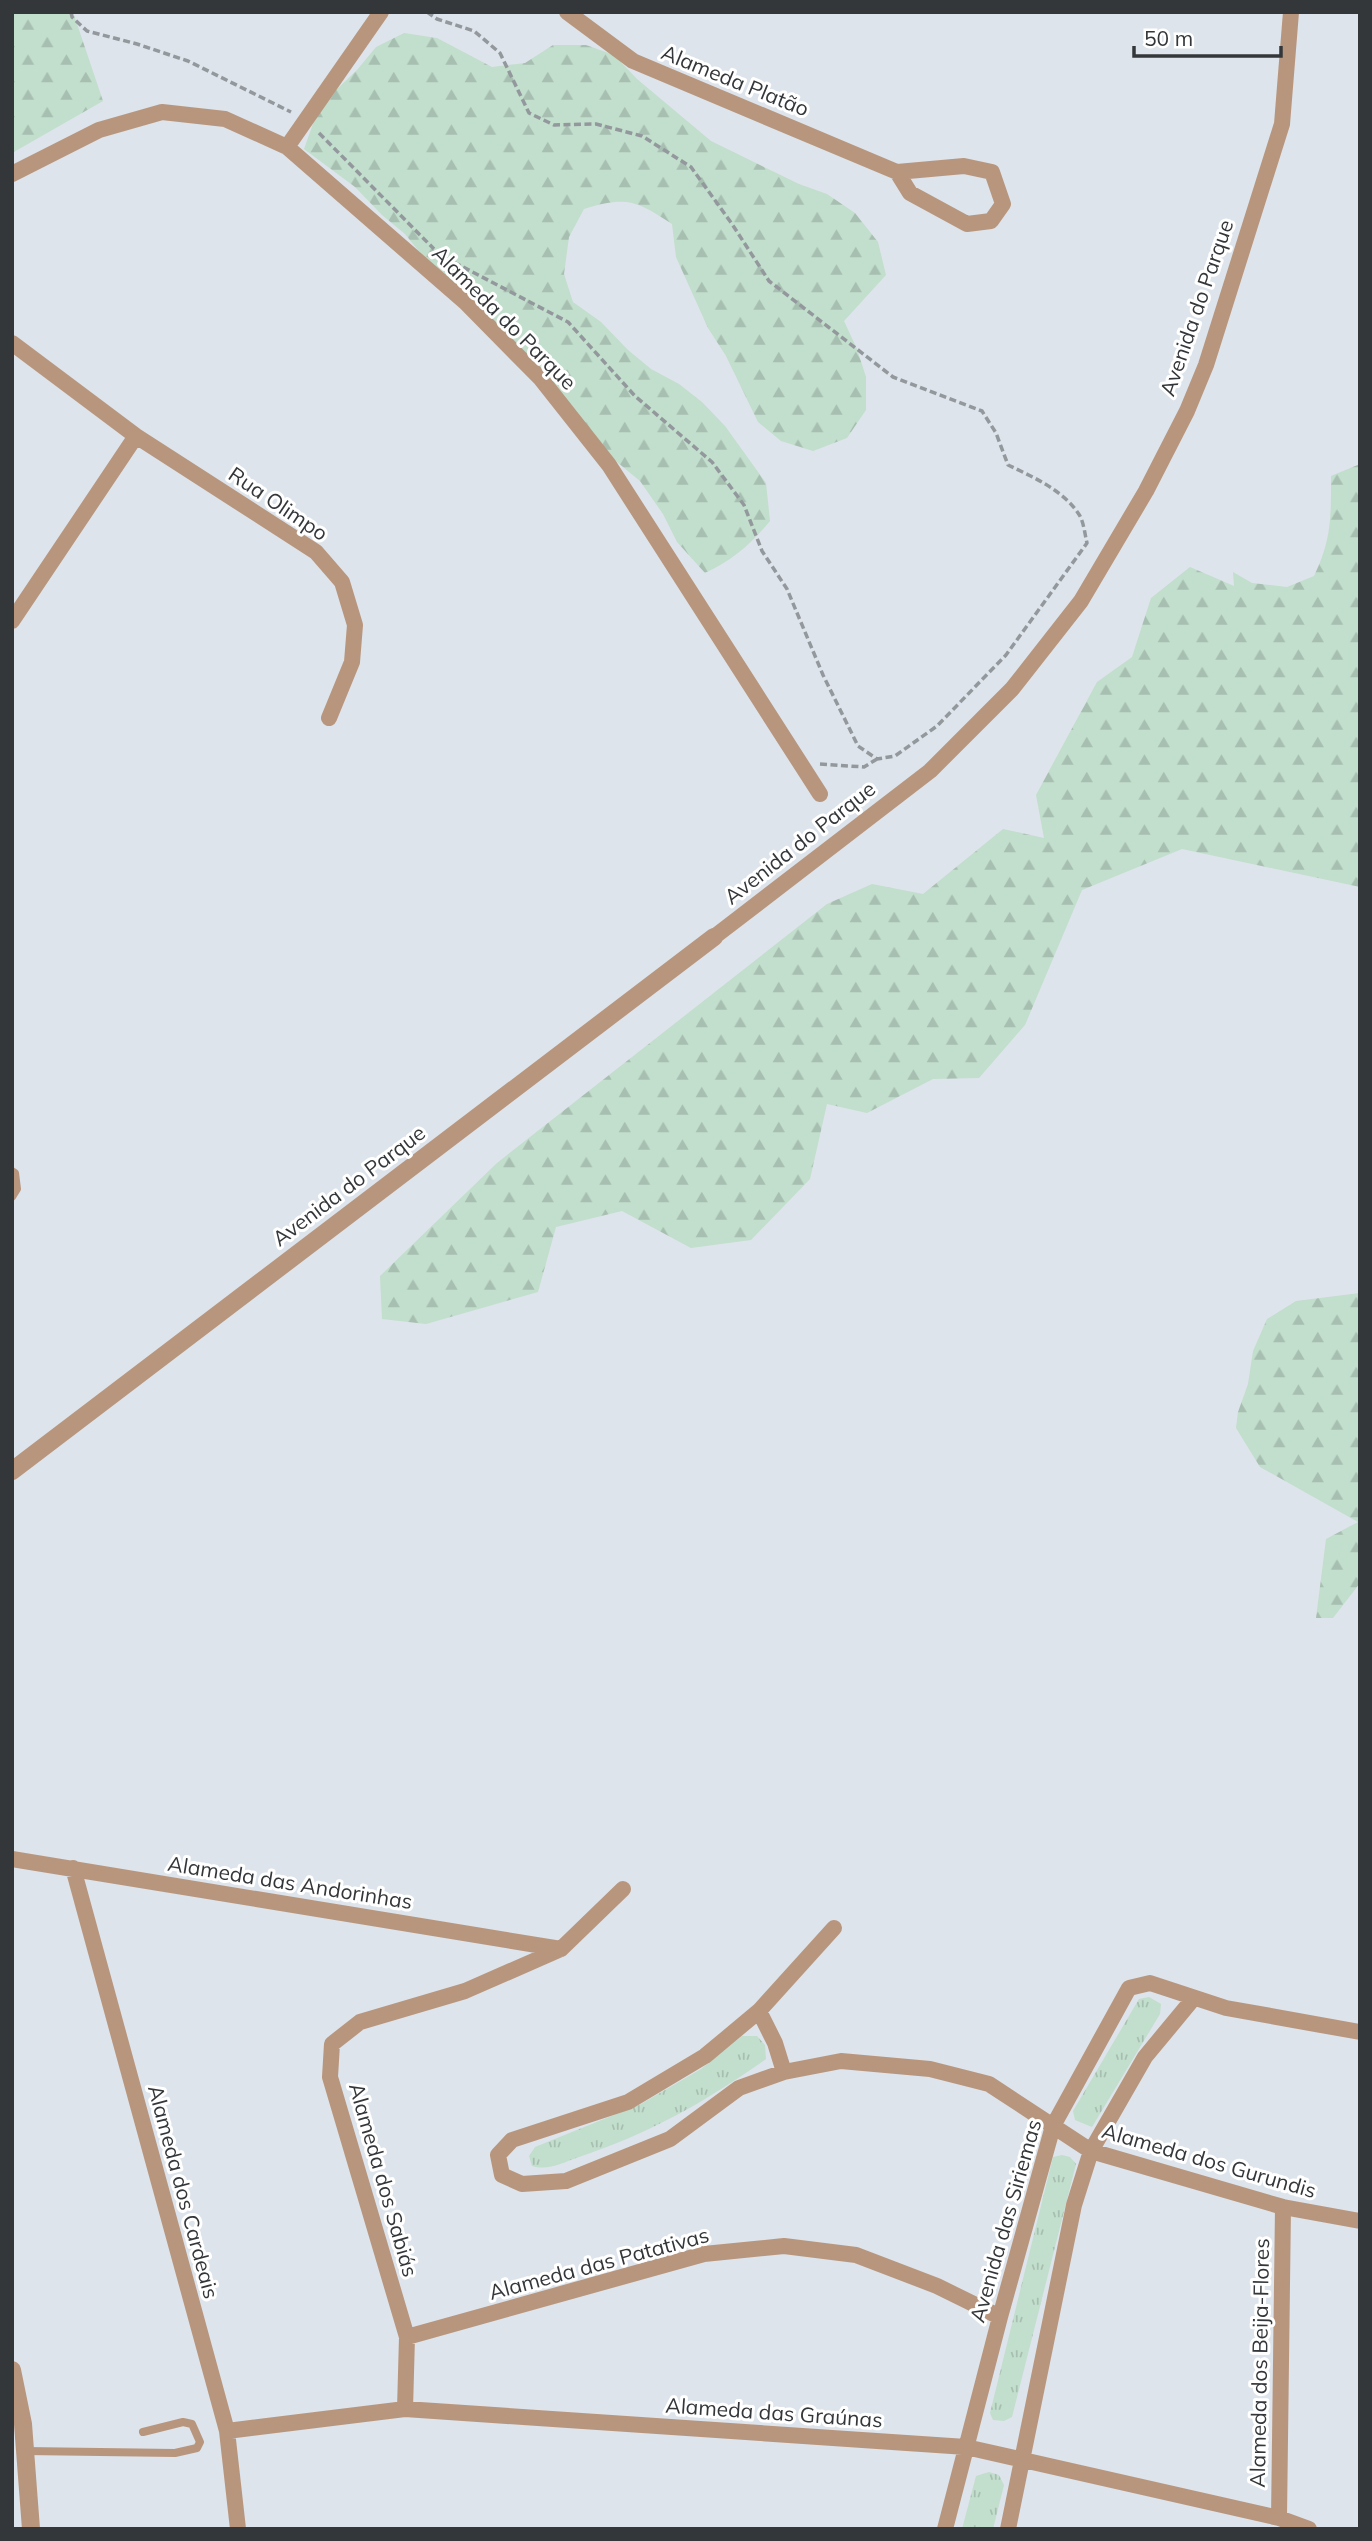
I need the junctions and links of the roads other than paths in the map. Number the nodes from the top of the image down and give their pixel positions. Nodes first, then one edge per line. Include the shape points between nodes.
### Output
1 (381, 12) edge
2 (567, 12) edge
3 (1291, 12) edge
4 (287, 147) junction
5 (897, 172) junction
6 (12, 174) edge
7 (12, 343) edge
8 (136, 436) junction
9 (12, 621) edge
10 (329, 718) dead end
11 (820, 794) dead end
12 (714, 937) joint
13 (12, 1171) edge
14 (12, 1197) edge
15 (12, 1471) edge
16 (12, 1859) edge
17 (73, 1868) junction
18 (623, 1889) dead end
19 (834, 1928) dead end
20 (561, 1949) junction
21 (1193, 1999) junction
22 (759, 2011) junction
23 (1360, 2032) edge
24 (784, 2072) junction
25 (1053, 2126) junction
26 (1090, 2151) junction
27 (1283, 2207) junction
28 (1360, 2221) edge
29 (1000, 2317) junction
30 (407, 2337) junction
31 (12, 2370) edge
32 (405, 2409) junction
33 (17, 2418) edge
34 (227, 2431) junction
35 (143, 2432) dead end
36 (966, 2447) junction
37 (25, 2451) junction
38 (1022, 2461) junction
39 (1279, 2518) junction
40 (31, 2529) edge
41 (238, 2529) edge
42 (945, 2529) edge
43 (1008, 2529) edge
44 (1309, 2529) edge

1 - 4 street
2 - 5 street, Alameda Platão via 633,61
3 - 12 street, Avenida do Parque via 1282,124 1206,365 1146,491 1081,601 1012,689 930,771
4 - 6 street, Alameda do Parque via 225,119 162,112 99,130
4 - 11 street, Alameda do Parque via 465,302 541,379 609,465
5 - 5 street via 910,193 967,224 991,221 1003,204 992,172 964,166
7 - 8 street, Rua Olimpo
8 - 9 street
8 - 10 street, Rua Olimpo via 316,552 342,582 355,625 352,662
12 - 15 street, Avenida do Parque
13 - 14 lane via 18,1189
16 - 17 street, Alameda das Andorinhas
17 - 20 street, Alameda das Andorinhas
17 - 34 street, Alameda dos Cardeais
18 - 20 street, Alameda dos Sabiás
19 - 22 street
20 - 30 street, Alameda dos Sabiás via 466,1991 360,2022 332,2044 330,2077
21 - 23 street, Avenida das Siriemas
21 - 25 street, Avenida das Siriemas via 1150,1983 1129,1988
21 - 26 street via 1145,2057
22 - 24 street
22 - 24 street, Alameda dos Gurundis via 705,2056 628,2102 512,2140 498,2155 502,2175 522,2184 566,2181 670,2139 739,2088
24 - 25 street, Alameda dos Gurundis via 841,2061 930,2069 989,2084
25 - 26 street, Alameda dos Gurundis
25 - 29 street, Avenida das Siriemas
26 - 27 street, Alameda dos Gurundis
26 - 38 street via 1074,2205
27 - 28 street, Alameda dos Gurundis
27 - 39 street, Alameda dos Beija-Flores
29 - 30 street, Alameda das Patativas via 937,2286 856,2255 784,2246 704,2254
29 - 36 street, Avenida das Siriemas
30 - 32 street, Alameda dos Sabiás
31 - 33 street
32 - 34 street, Alameda das Graúnas
32 - 36 street, Alameda das Graúnas
33 - 37 street
34 - 41 street, Alameda dos Cardeais
35 - 37 lane via 183,2422 192,2424 200,2442 197,2448 175,2453
36 - 38 street, Alameda das Graúnas
36 - 42 street, Avenida das Siriemas
37 - 40 street
38 - 39 street, Alameda das Graúnas
38 - 43 street
39 - 44 street, Alameda das Graúnas

